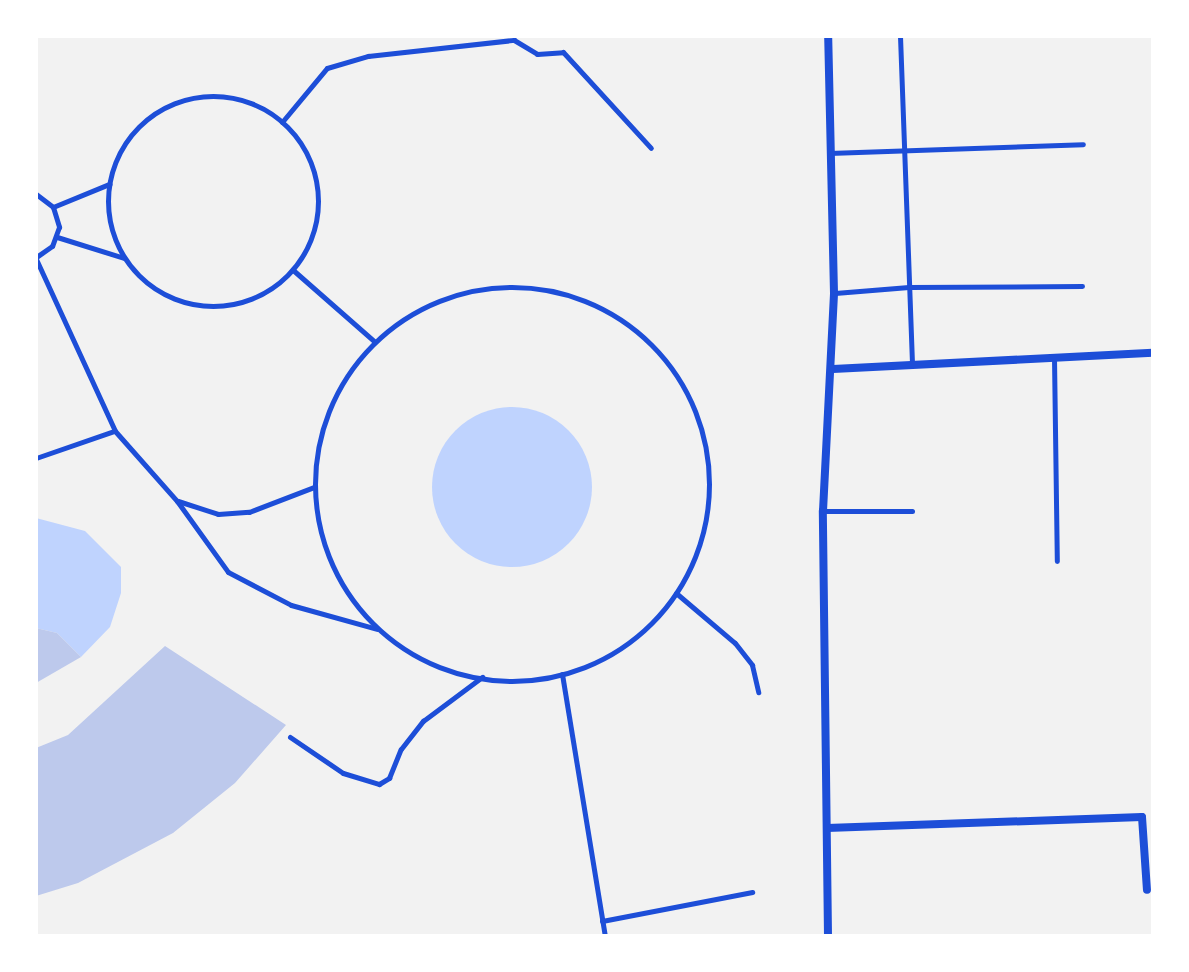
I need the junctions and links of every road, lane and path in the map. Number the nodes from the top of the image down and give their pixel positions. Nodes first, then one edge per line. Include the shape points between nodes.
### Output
1 (828, 36) edge
2 (900, 36) edge
3 (282, 122) junction
4 (1083, 144) dead end
5 (651, 148) dead end
6 (901, 148) junction
7 (829, 153) junction
8 (109, 184) junction
9 (36, 194) edge
10 (53, 207) junction
11 (57, 237) junction
12 (36, 258) edge
13 (124, 258) junction
14 (293, 270) junction
15 (1082, 286) dead end
16 (909, 287) junction
17 (834, 293) junction
18 (375, 342) junction
19 (1153, 353) edge
20 (1054, 357) junction
21 (912, 362) junction
22 (833, 369) junction
23 (115, 431) junction
24 (36, 458) edge
25 (314, 487) junction
26 (177, 501) junction
27 (823, 511) junction
28 (912, 511) dead end
29 (1057, 561) dead end
30 (676, 593) junction
31 (379, 630) junction
32 (562, 674) junction
33 (482, 677) junction
34 (758, 692) dead end
35 (290, 737) dead end
36 (827, 828) junction
37 (1147, 890) dead end
38 (752, 892) dead end
39 (602, 921) junction
40 (605, 936) edge
41 (828, 936) edge

1 - 7 street
2 - 6 lane
3 - 5 lane via 327,68 381,54 514,40 537,54 563,52
3 - 8 lane via 240,99 182,101 133,132
3 - 14 lane via 311,161 319,199 312,237
4 - 6 lane
6 - 7 lane
6 - 16 lane
7 - 17 street
8 - 10 lane
8 - 13 lane via 110,222
9 - 10 lane
10 - 11 lane
11 - 12 lane
11 - 13 lane
12 - 23 lane
13 - 14 lane via 151,286 206,306 244,302
14 - 18 lane
15 - 16 lane
16 - 17 lane
16 - 21 lane
17 - 22 street
18 - 25 lane via 329,408
18 - 30 lane via 443,299 522,287 575,297 645,338 692,402 708,454 703,534
19 - 20 street
20 - 21 street
20 - 29 lane
21 - 22 street
22 - 27 street
23 - 24 lane
23 - 26 lane
25 - 26 lane via 249,512 218,514
25 - 31 lane via 332,565
26 - 31 lane via 228,572 291,605
27 - 28 lane
27 - 36 street
30 - 32 lane via 629,643
30 - 34 lane via 735,643 752,665
31 - 33 lane via 424,660
32 - 33 lane
32 - 39 lane
33 - 35 lane via 423,721 401,749 389,778 379,784 343,773
36 - 37 street via 1142,817
36 - 41 street
38 - 39 lane
39 - 40 lane

